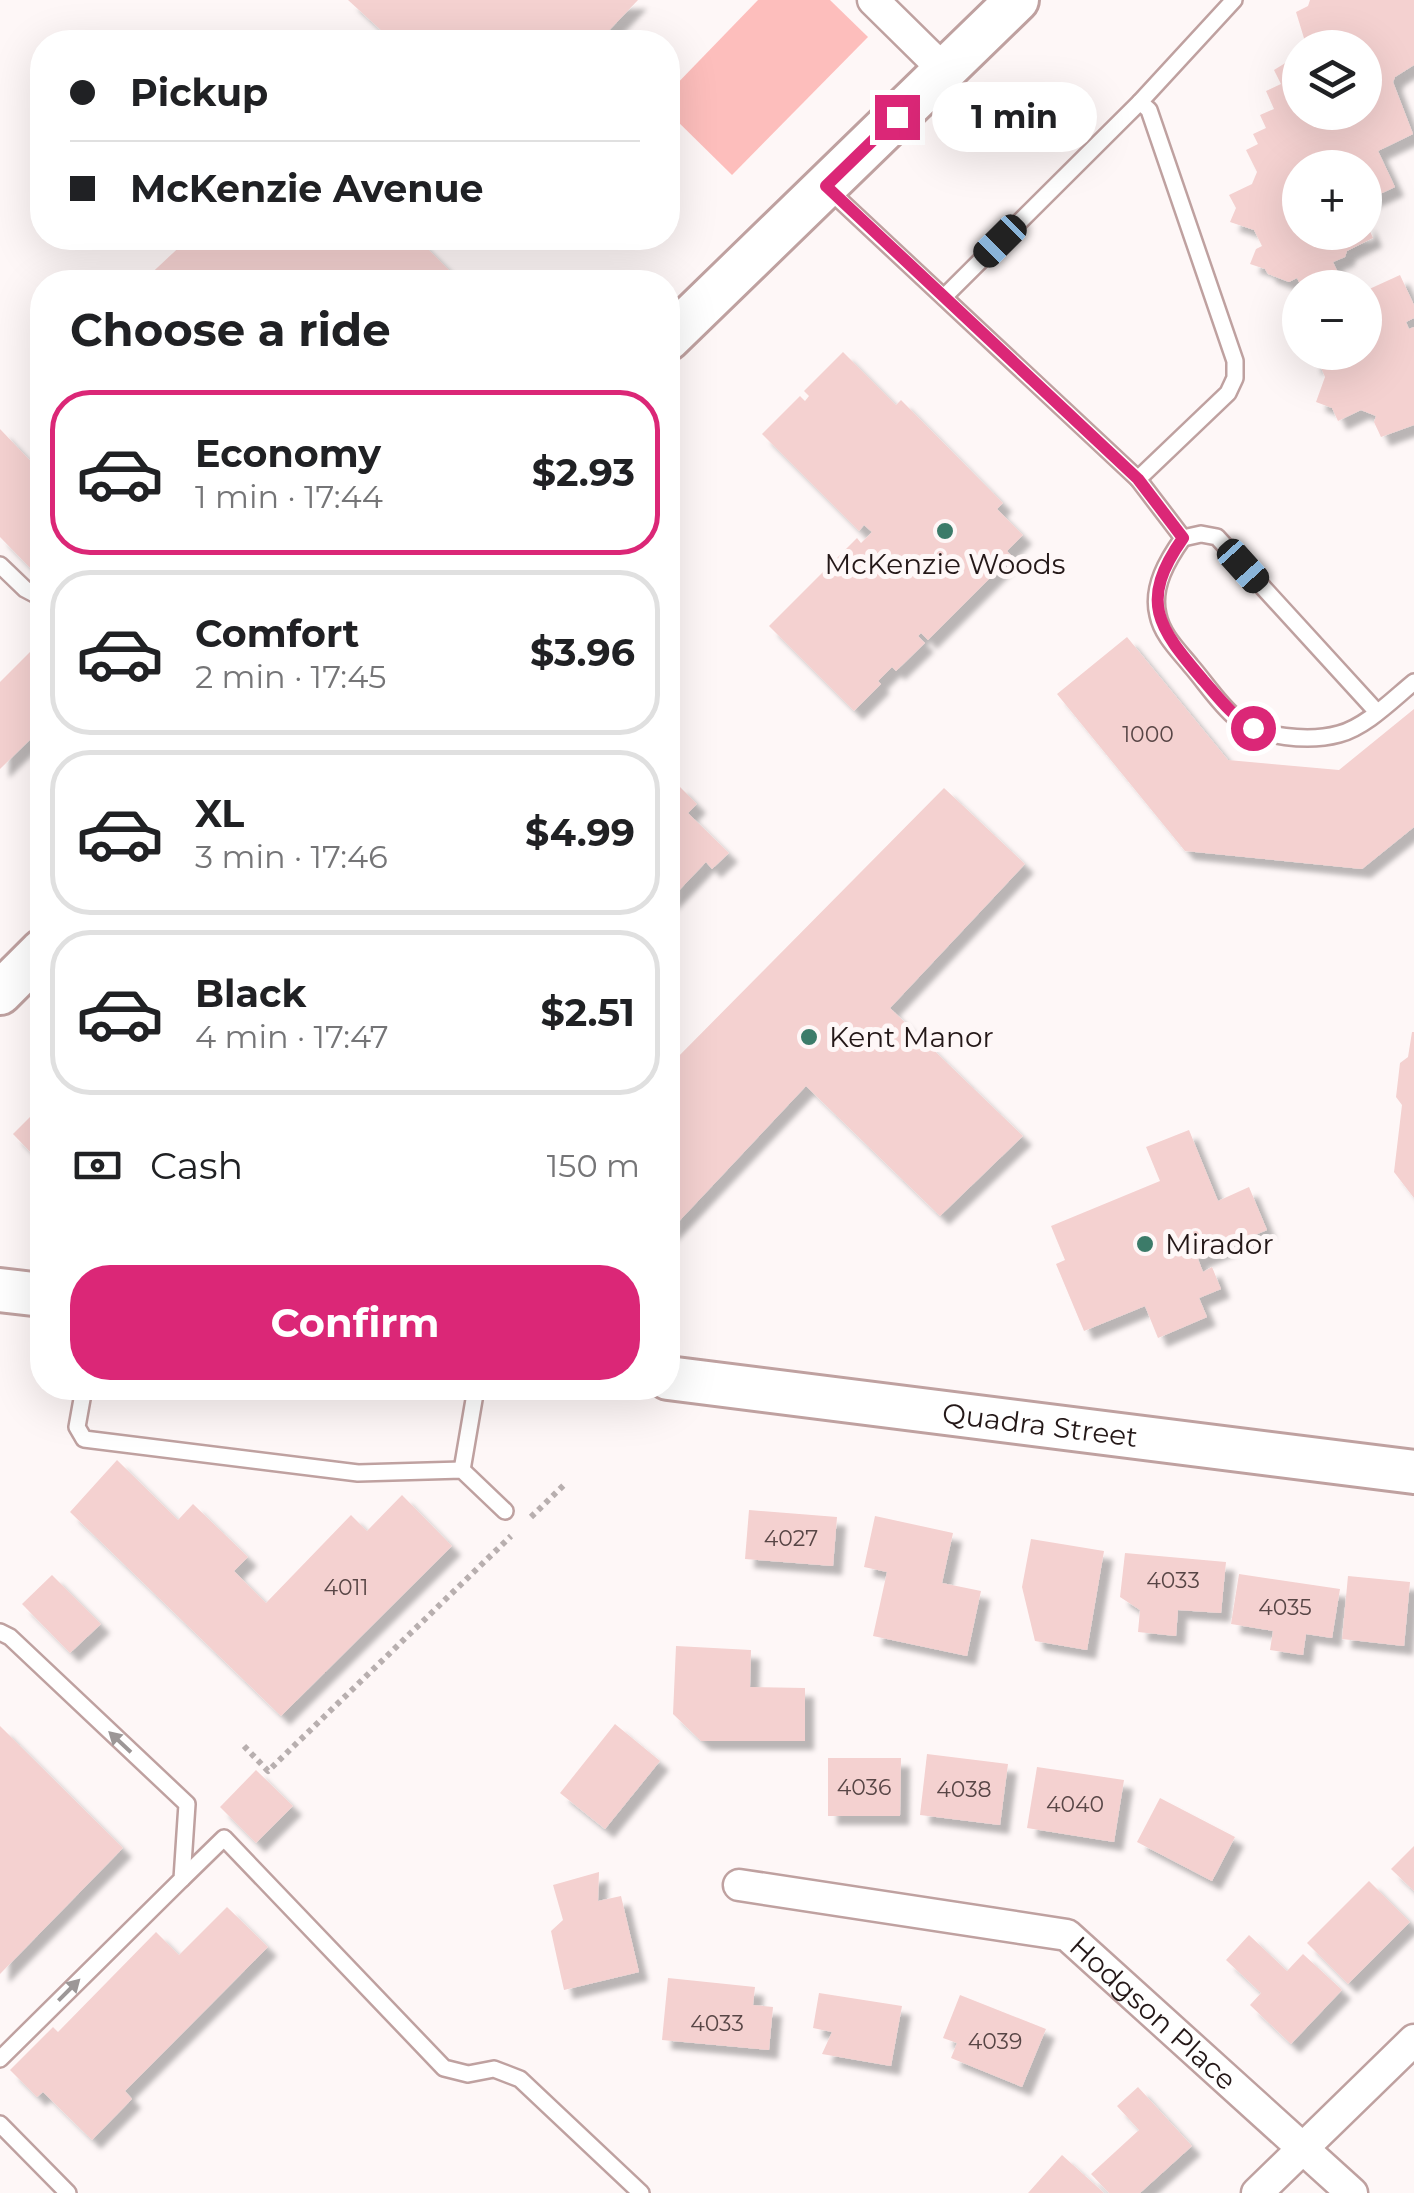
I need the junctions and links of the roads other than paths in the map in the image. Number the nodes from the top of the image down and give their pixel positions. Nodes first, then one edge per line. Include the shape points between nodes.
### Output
1 (873, 0) edge
2 (1017, 0) edge
3 (1234, 0) edge
4 (945, 70) junction
5 (1140, 102) junction
6 (826, 186) junction
7 (944, 296) junction
8 (680, 327) edge
9 (1138, 479) junction
10 (1183, 538) junction
11 (0, 565) edge
12 (30, 592) edge
13 (1414, 682) edge
14 (1376, 712) junction
15 (30, 963) edge
16 (0, 994) edge
17 (0, 1290) edge
18 (30, 1294) edge
19 (680, 1380) edge
20 (82, 1400) edge
21 (474, 1400) edge
22 (462, 1470) junction
23 (1414, 1472) edge
24 (505, 1511) dead end
25 (0, 1632) edge
26 (182, 1880) junction
27 (739, 1885) dead end
28 (1414, 2040) edge
29 (0, 2059) edge
30 (0, 2124) edge
31 (1303, 2146) junction
32 (68, 2193) edge
33 (641, 2193) edge
34 (1257, 2193) edge
35 (1352, 2193) edge

1 - 4 street
2 - 4 main road
3 - 5 lane
4 - 6 main road
5 - 7 lane
5 - 9 lane via 1149,110 1235,361 1235,378
6 - 7 lane
6 - 8 main road
7 - 9 lane
9 - 10 lane
10 - 14 lane via 1216,536
10 - 14 lane via 1165,563 1157,614 1168,638 1236,718 1253,728 1304,737 1341,734
11 - 12 lane
13 - 14 lane
15 - 16 main road
17 - 18 main road
19 - 23 main road, Quadra Street
20 - 22 lane via 76,1427 84,1439 358,1473
21 - 22 lane
22 - 24 lane
26 -> 25 lane via 187,1804
29 -> 26 lane
26 - 33 lane via 224,1838 444,2068 468,2074 494,2069 520,2079
27 - 31 street, Hodgson Place via 1067,1935
28 - 31 street
30 - 32 lane
31 - 34 street
31 - 35 street, Hodgson Place

